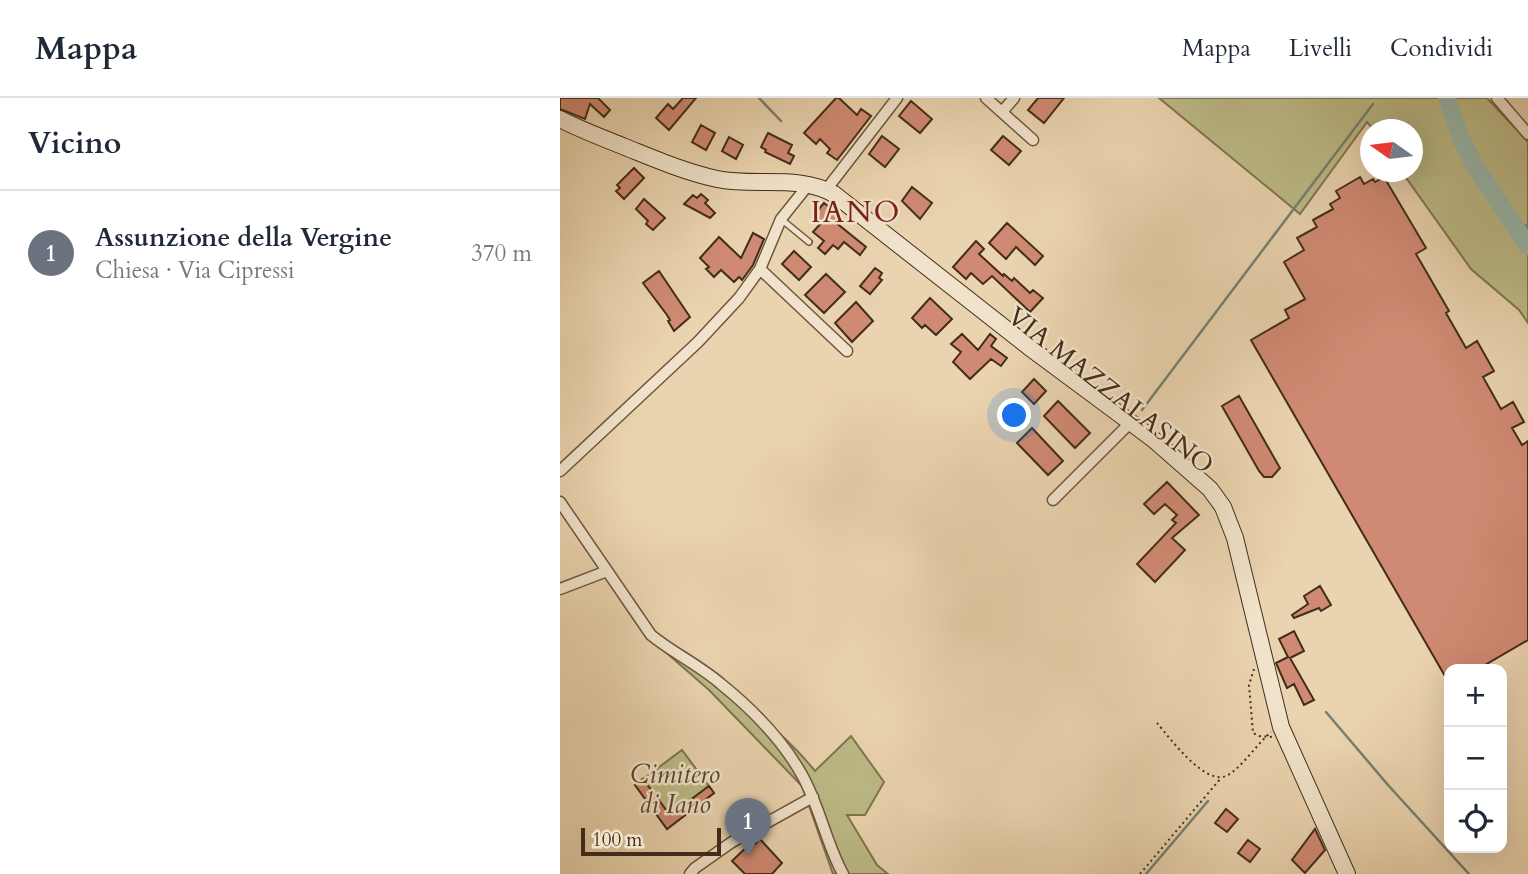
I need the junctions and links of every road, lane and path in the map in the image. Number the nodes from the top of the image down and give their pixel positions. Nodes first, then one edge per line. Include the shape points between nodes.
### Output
1 (897, 98) edge
2 (986, 98) edge
3 (1014, 98) edge
4 (1497, 98) edge
5 (1002, 112) junction
6 (560, 119) edge
7 (1528, 134) edge
8 (1033, 140) dead end
9 (809, 184) junction
10 (827, 190) junction
11 (781, 219) junction
12 (809, 242) dead end
13 (760, 269) junction
14 (848, 351) dead end
15 (1131, 422) junction
16 (560, 471) edge
17 (1053, 500) dead end
18 (560, 502) edge
19 (607, 571) junction
20 (560, 589) edge
21 (1255, 664) dead end
22 (1157, 723) dead end
23 (1279, 733) junction
24 (1266, 736) junction
25 (1222, 777) junction
26 (813, 797) junction
27 (690, 874) edge
28 (843, 874) edge
29 (1140, 874) edge
30 (1347, 874) edge

1 - 10 street
2 - 5 street
3 - 5 street
4 - 7 street
5 - 8 street
6 - 9 main road, VIA MAZZALASINO via 702,175
9 - 10 main road, VIA MAZZALASINO
9 - 11 street
10 - 15 main road, VIA MAZZALASINO
11 - 12 lane
11 - 13 street
13 - 14 street
13 - 16 street via 705,336
15 - 17 street
15 - 23 main road, VIA MAZZALASINO via 1194,472 1223,508 1235,538
18 - 19 street
19 - 20 street
19 - 26 street via 651,635 720,683 751,712 793,761
21 - 24 path via 1248,685 1252,730 1254,735
22 - 25 path via 1202,771
23 - 24 path
23 - 24 path
23 - 30 main road, VIA MAZZALASINO
24 - 25 path
25 - 29 path
26 - 27 street via 732,842
26 - 28 street

